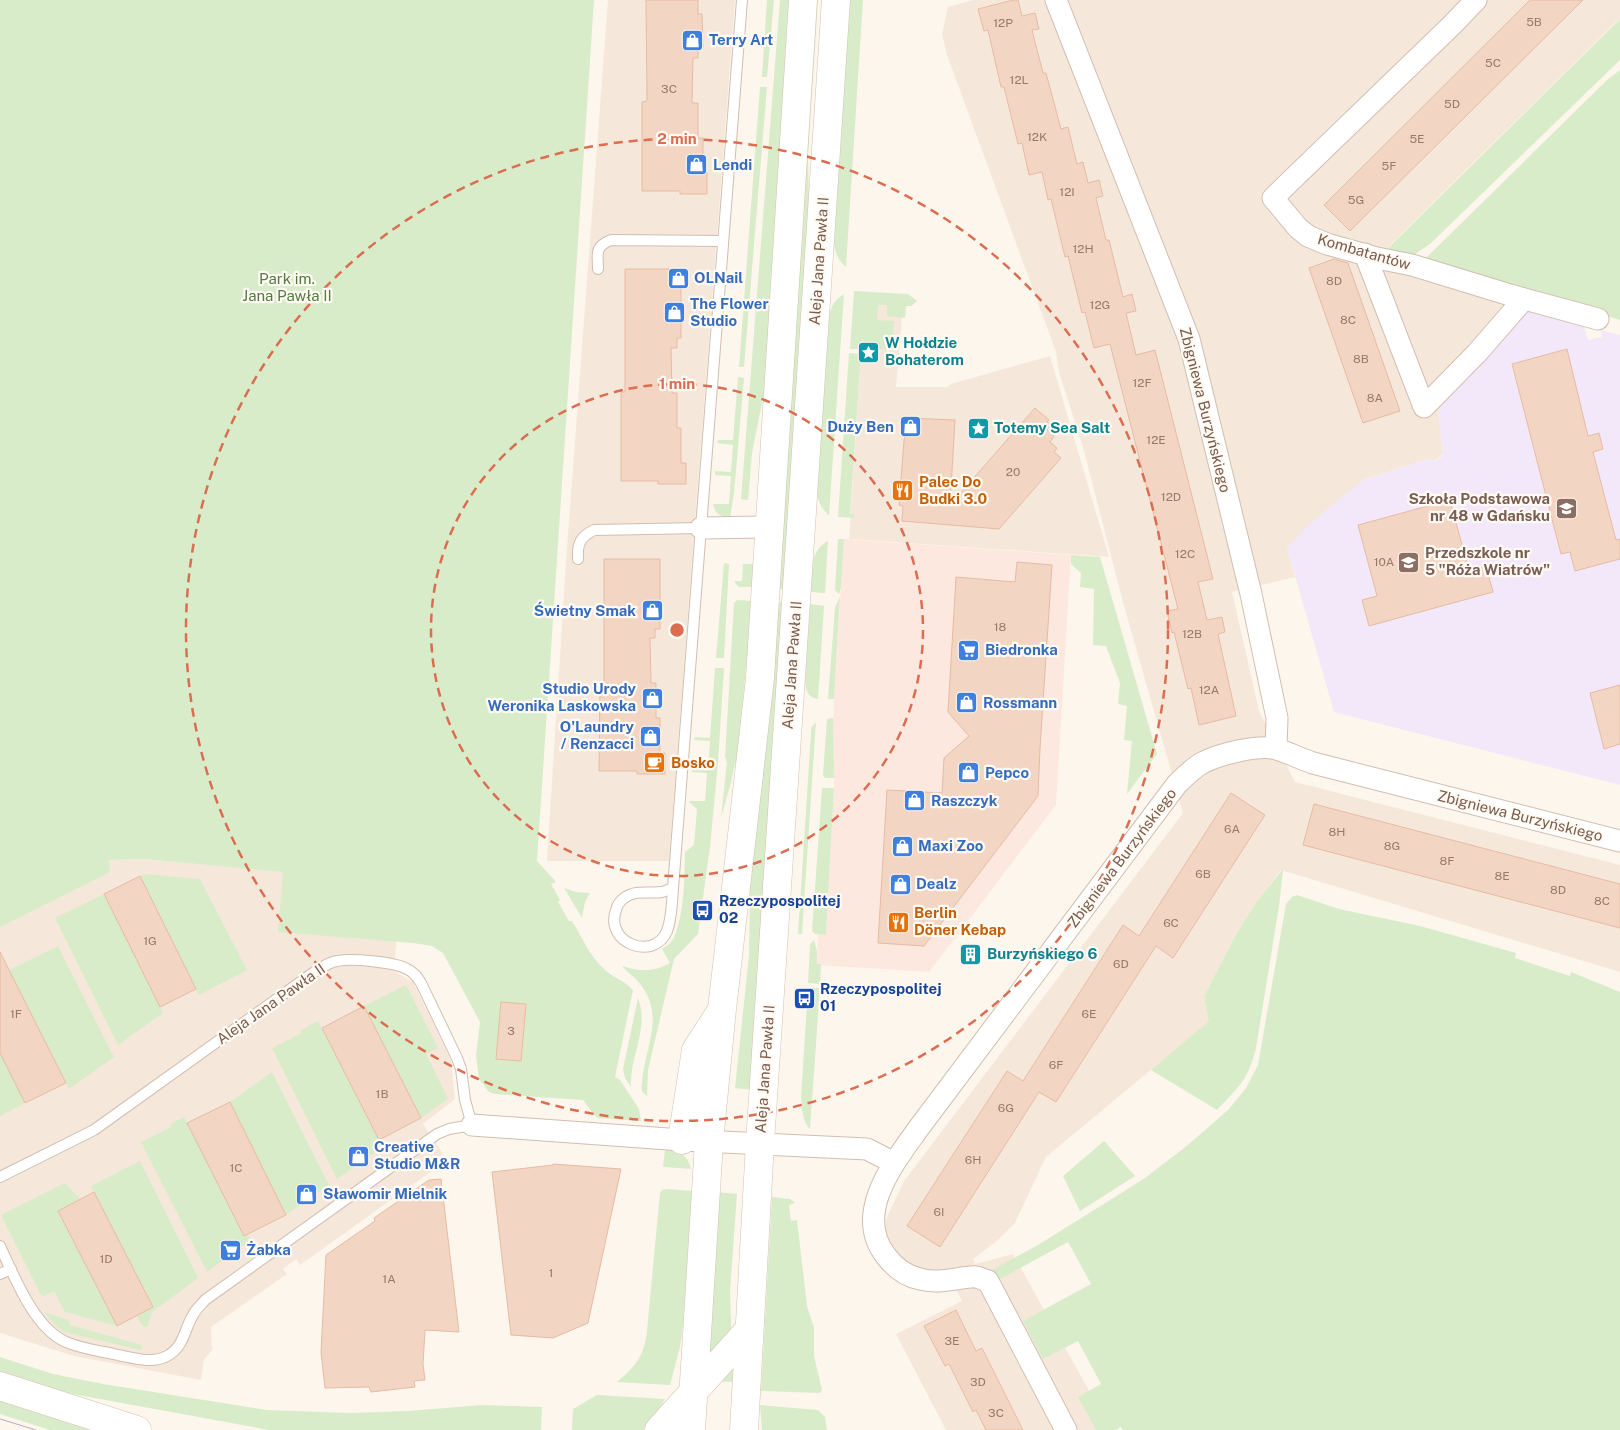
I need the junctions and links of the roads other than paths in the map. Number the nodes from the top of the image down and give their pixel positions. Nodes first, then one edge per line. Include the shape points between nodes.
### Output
1 (742, 0) edge
2 (803, 0) edge
3 (836, 0) edge
4 (1056, 0) edge
5 (1476, 0) edge
6 (723, 241) junction
7 (1365, 254) junction
8 (598, 269) dead end
9 (1524, 299) junction
10 (1598, 320) dead end
11 (770, 527) junction
12 (701, 528) junction
13 (578, 559) dead end
14 (1276, 749) junction
15 (1620, 841) edge
16 (673, 888) junction
17 (722, 1009) junction
18 (472, 1125) junction
19 (682, 1140) junction
20 (710, 1142) junction
21 (760, 1143) junction
22 (894, 1163) junction
23 (0, 1177) edge
24 (0, 1246) edge
25 (11, 1269) junction
26 (0, 1274) edge
27 (749, 1330) junction
28 (0, 1386) edge
29 (693, 1391) junction
30 (137, 1430) edge
31 (660, 1430) edge
32 (691, 1430) edge
33 (744, 1430) edge
34 (1066, 1430) edge

1 - 6 lane
2 - 11 main road, Aleja Jana Pawła II
3 - 21 main road, Aleja Jana Pawła II
4 - 14 street, Zbigniewa Burzyńskiego via 1189,339 1251,594 1277,718
5 - 7 street, Kombatantów via 1273,198 1308,236
6 - 8 lane via 611,240 602,243 598,249
6 - 12 lane
7 - 9 street, Kombatantów
7 - 9 street via 1424,407
9 - 10 street, Kombatantów
11 - 12 street
11 - 17 main road, Aleja Jana Pawła II via 760,678
12 - 13 lane via 594,530 580,540
12 - 16 lane
14 - 15 street, Zbigniewa Burzyńskiego via 1313,763
14 - 22 street, Zbigniewa Burzyńskiego via 1252,748 1204,762 1177,784
16 - 16 lane via 669,923 662,939 646,947 637,947 621,938 614,922 618,905 624,898 638,892 662,892
17 - 19 main road via 696,1050
17 - 20 main road, Aleja Jana Pawła II
18 - 19 street
18 - 23 lane, Aleja Jana Pawła II via 457,1058 415,974 393,964 335,961 313,973 94,1130
18 - 25 lane via 450,1128 437,1134 206,1300 194,1312 180,1344 157,1360 94,1350 66,1342 48,1332
19 - 20 street
20 - 21 street
20 - 29 main road, Aleja Jana Pawła II
21 - 22 street via 867,1148
21 - 27 main road, Aleja Jana Pawła II
22 - 34 street, Zbigniewa Burzyńskiego via 874,1206 873,1228 881,1250 902,1272 920,1280 933,1282 976,1277 988,1281
24 - 25 lane
25 - 26 lane
27 - 29 main road
27 - 33 main road, Aleja Jana Pawła II
28 - 30 main road
29 - 31 main road
29 - 32 main road, Aleja Jana Pawła II

